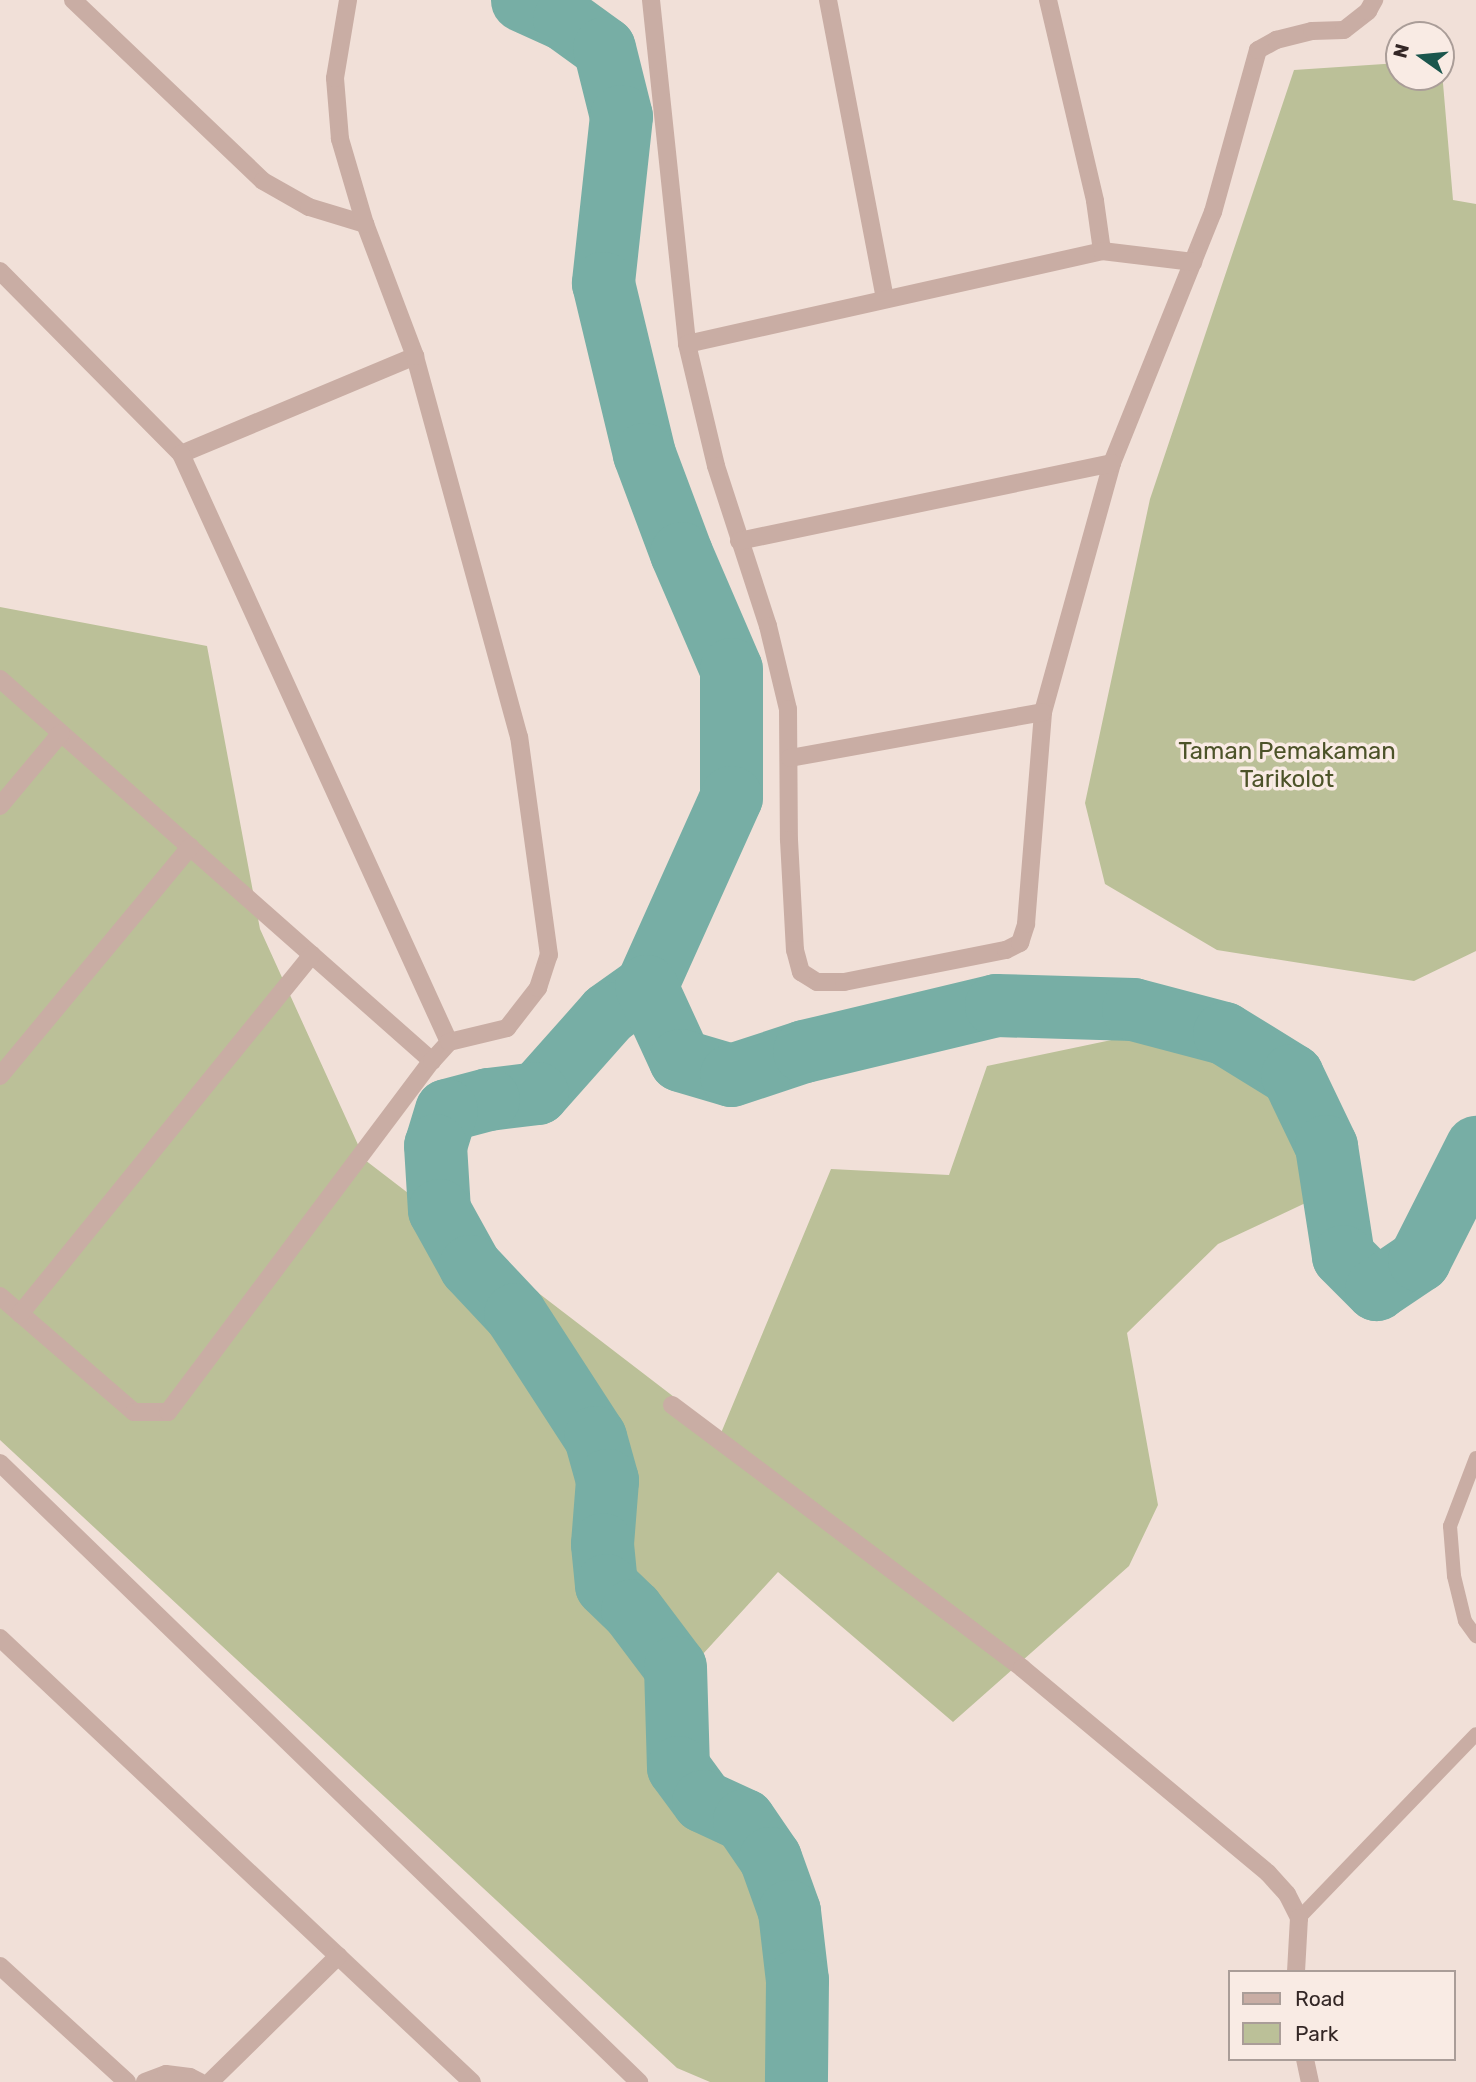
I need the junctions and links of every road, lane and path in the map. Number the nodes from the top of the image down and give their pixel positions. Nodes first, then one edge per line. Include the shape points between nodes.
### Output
1 (73, 0) edge
2 (348, 0) edge
3 (651, 0) edge
4 (828, 0) edge
5 (1048, 0) edge
6 (1374, 0) edge
7 (365, 224) junction
8 (1102, 251) junction
9 (1193, 262) junction
10 (0, 271) edge
11 (885, 299) junction
12 (687, 344) junction
13 (415, 356) junction
14 (181, 454) junction
15 (1112, 463) junction
16 (739, 541) junction
17 (0, 679) edge
18 (1042, 712) junction
19 (61, 733) junction
20 (790, 758) junction
21 (0, 806) edge
22 (190, 847) junction
23 (312, 955) junction
24 (449, 1042) junction
25 (432, 1061) junction
26 (0, 1076) edge
27 (0, 1296) edge
28 (20, 1314) junction
29 (671, 1405) dead end
30 (1476, 1458) edge
31 (0, 1463) edge
32 (1476, 1636) edge
33 (0, 1638) edge
34 (1476, 1734) edge
35 (1299, 1918) junction
36 (338, 1956) junction
37 (0, 1966) edge
38 (1296, 1970) edge
39 (1305, 2061) edge
40 (127, 2082) edge
41 (145, 2082) edge
42 (200, 2082) edge
43 (210, 2082) edge
44 (472, 2082) edge
45 (639, 2082) edge
46 (1310, 2082) edge

1 - 7 street via 263,181 309,207
2 - 7 street via 335,78 340,139
3 - 12 street
4 - 11 street
5 - 8 street via 1095,201
6 - 9 street via 1368,11 1344,30 1312,31 1258,50 1213,212
7 - 13 street
8 - 9 street
8 - 11 street
9 - 15 street
10 - 14 street
11 - 12 street
12 - 16 street
13 - 14 street
13 - 24 street via 519,737 549,955 538,988 507,1028
14 - 24 street
15 - 16 street
15 - 18 street
16 - 20 street via 771,638 788,709
17 - 19 street
18 - 20 street
18 - 20 street via 1026,924 1020,943 1006,950 844,982 817,982 801,972 795,950
19 - 21 street
19 - 22 street
22 - 23 street
22 - 26 street
23 - 25 street
23 - 28 street
24 - 25 street
25 - 28 street via 168,1412 134,1412
27 - 28 street
29 - 35 street via 1022,1668 1268,1873 1287,1894
30 - 32 lane via 1450,1526 1454,1576 1465,1621
31 - 45 street
33 - 36 street
34 - 35 lane
35 - 38 street
36 - 43 street
36 - 44 street
37 - 40 street
39 - 46 street
41 - 42 street via 166,2074

